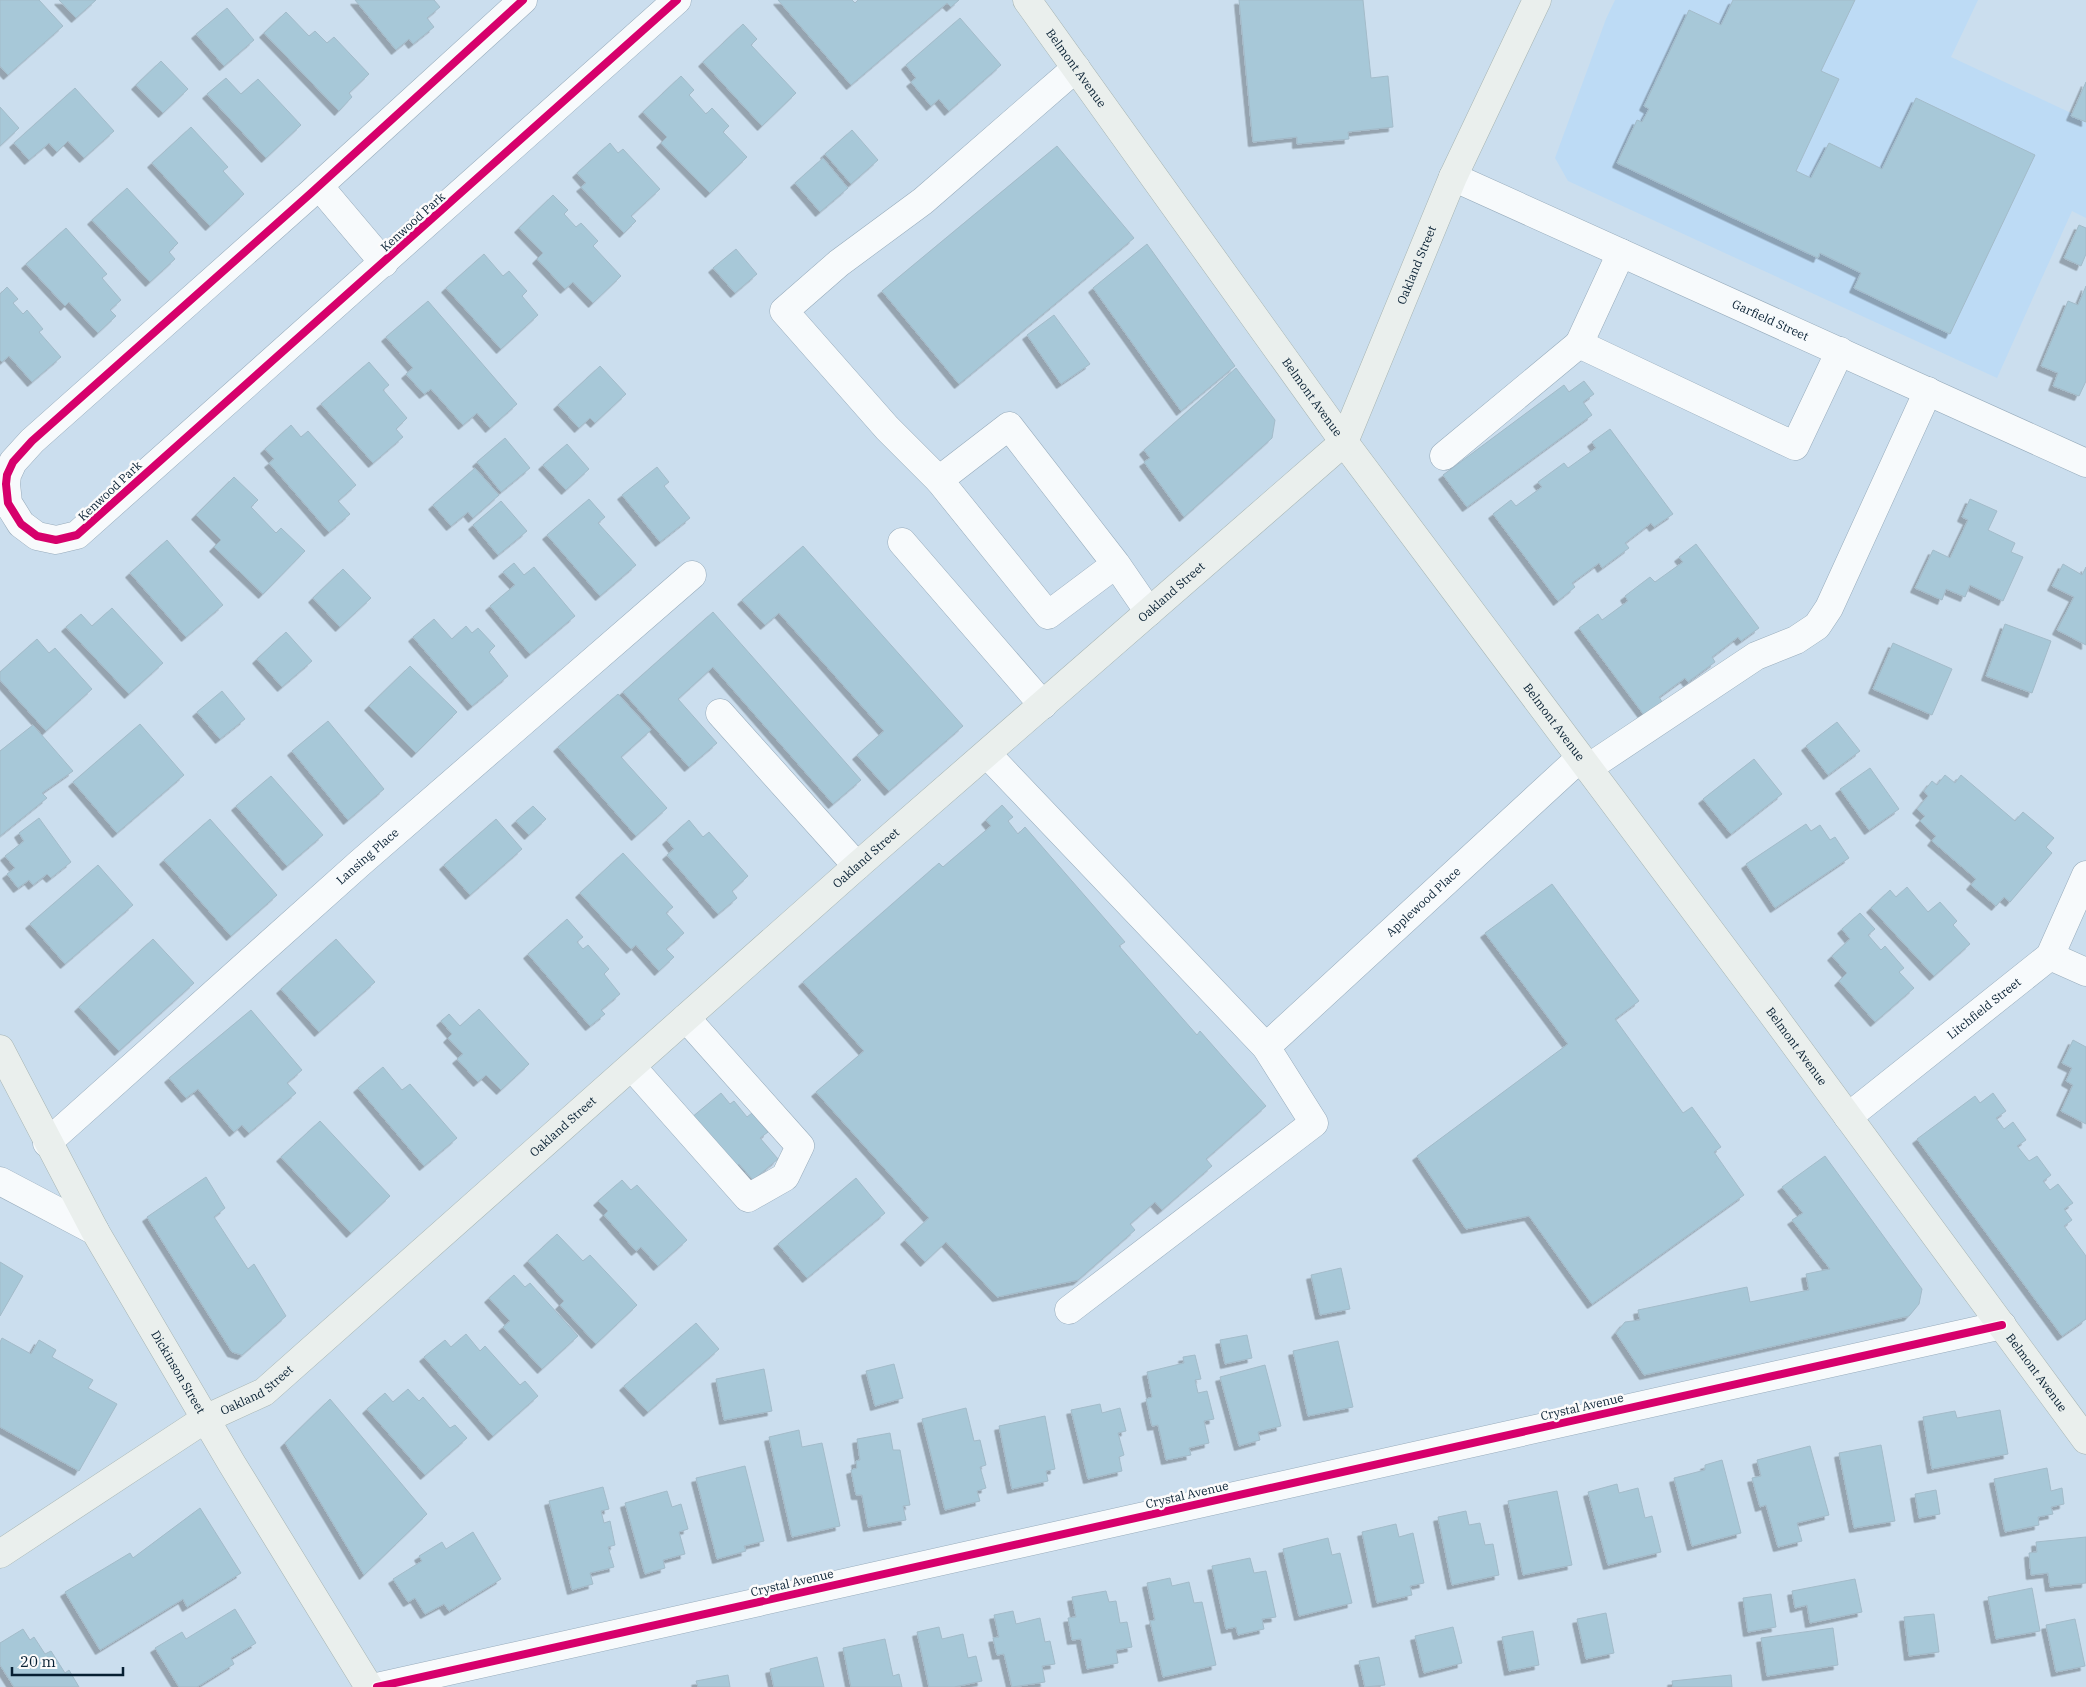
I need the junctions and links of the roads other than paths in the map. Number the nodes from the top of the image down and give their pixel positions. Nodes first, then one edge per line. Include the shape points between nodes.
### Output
1 (523, 0) edge
2 (677, 0) edge
3 (1028, 0) edge
4 (1537, 0) edge
5 (1076, 68) junction
6 (1453, 177) junction
7 (319, 186) junction
8 (1621, 253) junction
9 (384, 263) junction
10 (1579, 344) junction
11 (1840, 351) junction
12 (1928, 391) junction
13 (1344, 442) junction
14 (1444, 456) dead end
15 (2086, 463) edge
16 (939, 480) junction
17 (8, 525) edge
18 (902, 542) dead end
19 (1116, 564) junction
20 (692, 575) dead end
21 (1149, 612) junction
22 (1043, 705) junction
23 (720, 713) dead end
24 (987, 754) junction
25 (1584, 763) junction
26 (857, 866) junction
27 (2086, 875) edge
28 (2050, 956) junction
29 (2086, 972) edge
30 (686, 1018) junction
31 (1266, 1047) junction
32 (0, 1049) edge
33 (632, 1067) junction
34 (1848, 1117) junction
35 (47, 1143) junction
36 (0, 1181) edge
37 (95, 1231) junction
38 (1069, 1310) dead end
39 (2002, 1325) junction
40 (205, 1419) junction
41 (2086, 1440) edge
42 (0, 1554) edge
43 (369, 1687) edge
44 (378, 1687) edge

1 - 7 street, Kenwood Park
2 - 9 street, Kenwood Park
3 - 5 main road, Belmont Avenue
4 - 6 main road, Oakland Street
5 - 13 main road, Belmont Avenue
5 - 16 street via 923,201 839,263 784,311 887,428
6 - 8 street, Garfield Street
6 - 13 main road, Oakland Street
7 - 9 street
7 - 17 street, Kenwood Park via 32,441 13,462 7,475
8 - 10 street
8 - 11 street, Garfield Street
9 - 17 street, Kenwood Park via 81,532 56,540
10 - 11 street via 1794,446
10 - 14 street
11 - 12 street, Garfield Street
12 - 15 street, Garfield Street
12 - 25 street, Applewood Place via 1817,626 1796,640 1756,656
13 - 21 main road, Oakland Street
13 - 25 main road, Belmont Avenue
16 - 19 street via 1048,616
16 - 19 street via 1009,426
18 - 22 street
19 - 21 street
20 - 35 street, Lansing Place via 375,849
21 - 22 main road, Oakland Street
22 - 24 main road, Oakland Street
23 - 26 street
24 - 26 main road, Oakland Street
24 - 31 street
25 - 31 street, Applewood Place
25 - 34 main road, Belmont Avenue
26 - 30 main road, Oakland Street
27 - 28 street, Litchfield Street
28 - 29 street
28 - 34 street, Litchfield Street
30 - 33 main road, Oakland Street
30 - 33 street via 800,1146 784,1177 748,1198
31 - 38 street via 1314,1124
32 - 35 main road, Dickinson Street
33 - 40 main road, Oakland Street via 264,1392
34 - 39 main road, Belmont Avenue
35 - 37 main road, Dickinson Street
36 - 37 street
37 - 40 main road, Dickinson Street
39 - 41 main road, Belmont Avenue
39 - 44 street, Crystal Avenue
40 - 42 main road, Oakland Street
40 - 43 main road, Dickinson Street

